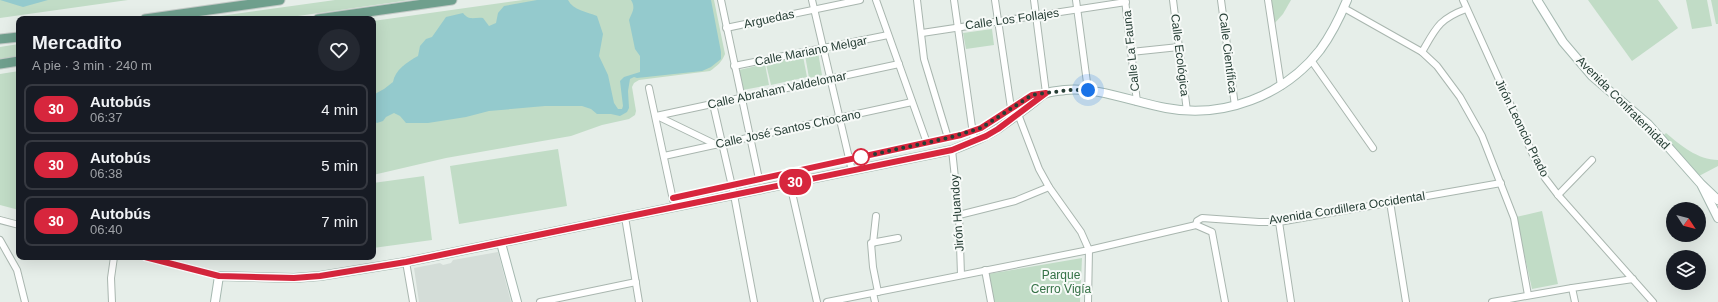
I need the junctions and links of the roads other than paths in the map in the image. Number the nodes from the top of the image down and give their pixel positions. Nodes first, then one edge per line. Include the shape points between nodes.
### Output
1 (280, 0) edge
2 (452, 0) edge
3 (721, 0) edge
4 (812, 0) edge
5 (860, 0) edge
6 (876, 0) edge
7 (917, 0) edge
8 (954, 0) edge
9 (995, 0) edge
10 (1034, 0) edge
11 (1076, 0) edge
12 (1173, 0) edge
13 (1221, 0) edge
14 (1268, 0) edge
15 (1463, 0) edge
16 (1537, 0) edge
17 (1126, 1) edge
18 (1346, 4) edge
19 (1078, 9) junction
20 (1466, 9) junction
21 (814, 10) junction
22 (1036, 15) junction
23 (166, 16) edge
24 (339, 16) edge
25 (998, 21) junction
26 (958, 27) junction
27 (726, 28) junction
28 (922, 32) junction
29 (888, 35) junction
30 (16, 37) edge
31 (0, 39) edge
32 (1179, 47) junction
33 (823, 48) junction
34 (1131, 52) junction
35 (1422, 52) junction
36 (1311, 60) junction
37 (16, 61) edge
38 (0, 64) edge
39 (899, 64) junction
40 (734, 66) junction
41 (830, 79) junction
42 (1281, 86) junction
43 (650, 88) dead end
44 (1088, 90) junction
45 (1046, 93) junction
46 (741, 97) junction
47 (912, 102) junction
48 (1137, 102) junction
49 (713, 104) junction
50 (1235, 106) junction
51 (1011, 108) junction
52 (1187, 111) junction
53 (1018, 114) junction
54 (656, 116) junction
55 (840, 118) junction
56 (973, 131) junction
57 (750, 138) junction
58 (948, 138) junction
59 (974, 141) junction
60 (927, 143) junction
61 (720, 144) junction
62 (1374, 148) dead end
63 (952, 150) junction
64 (664, 156) junction
65 (850, 160) junction
66 (1592, 160) dead end
67 (852, 171) junction
68 (759, 179) junction
69 (1501, 183) junction
70 (790, 184) junction
71 (1701, 184) junction
72 (732, 185) junction
73 (1049, 187) junction
74 (734, 195) junction
75 (1558, 195) junction
76 (673, 198) junction
77 (1718, 200) edge
78 (1390, 202) junction
79 (675, 208) junction
80 (959, 215) junction
81 (876, 216) dead end
82 (625, 217) junction
83 (1718, 218) edge
84 (0, 220) edge
85 (1279, 222) junction
86 (16, 224) edge
87 (1196, 225) junction
88 (898, 238) dead end
89 (0, 240) edge
90 (501, 243) junction
91 (873, 243) junction
92 (1089, 250) junction
93 (114, 260) edge
94 (157, 260) edge
95 (406, 262) junction
96 (985, 270) junction
97 (961, 275) junction
98 (219, 276) junction
99 (1633, 279) junction
100 (636, 282) junction
101 (1572, 288) junction
102 (876, 292) junction
103 (1528, 295) junction
104 (26, 302) edge
105 (112, 302) edge
106 (215, 302) edge
107 (413, 302) edge
108 (517, 302) edge
109 (540, 302) edge
110 (639, 302) edge
111 (754, 302) edge
112 (817, 302) edge
113 (827, 302) edge
114 (875, 302) edge
115 (990, 302) edge
116 (1088, 302) edge
117 (1225, 302) edge
118 (1291, 302) edge
119 (1406, 302) edge
120 (1492, 302) edge
121 (1575, 302) edge
122 (1653, 302) edge

1 - 23 main road
2 - 24 main road
3 - 27 street
4 - 21 street
5 - 21 street, Arguedas
6 - 29 street
7 - 28 street
8 - 26 street
9 - 25 street
10 - 22 street
11 - 19 street
12 - 32 street, Calle Ecológica
13 - 50 street, Calle Científica
14 - 42 street
15 - 20 street, Jirón Leoncio Prado
16 - 71 street, Avenida Confraternidad via 1563,42 1592,76 1648,124
17 - 19 street, Calle Los Follajes
17 - 34 street, Calle La Fauna
18 - 35 street
18 - 36 street via 1329,36
19 - 22 street, Calle Los Follajes
19 - 44 street
20 - 35 street via 1443,20
20 - 75 street, Jirón Leoncio Prado via 1534,157
21 - 27 street, Arguedas
21 - 33 street
22 - 25 street, Calle Los Follajes
22 - 45 street
25 - 26 street, Calle Los Follajes
25 - 51 street
26 - 28 street, Calle Los Follajes
26 - 56 street
27 - 40 street
28 - 58 street via 924,59
29 - 33 street, Calle Mariano Melgar
29 - 39 street
30 - 31 main road
32 - 34 street
32 - 52 street, Calle Ecológica
33 - 40 street, Calle Mariano Melgar
33 - 41 street
34 - 48 street, Calle La Fauna
35 - 69 street via 1437,66 1460,97 1482,136
36 - 42 street
36 - 62 street
37 - 38 main road
39 - 41 street, Calle Abraham Valdelomar
39 - 47 street
40 - 46 street
41 - 46 street, Calle Abraham Valdelomar
41 - 55 street
42 - 50 street
43 - 54 street
44 - 45 street
44 - 48 street
45 - 51 street via 1032,95
45 - 53 street
46 - 49 street, Calle Abraham Valdelomar
46 - 57 street
47 - 55 street, Calle José Santos Chocano
47 - 60 street
48 - 52 street
49 - 54 street, Calle Abraham Valdelomar
49 - 61 street
50 - 52 street
51 - 56 street via 993,122
53 - 59 street via 998,129
53 - 73 street
54 - 61 street
54 - 64 street
55 - 57 street, Calle José Santos Chocano
55 - 65 street
56 - 58 street
56 - 59 street
57 - 61 street, Calle José Santos Chocano
57 - 68 street
58 - 60 street
59 - 63 street
60 - 65 street
61 - 64 street, Calle José Santos Chocano
61 - 72 street
63 - 67 street
63 - 80 street, Jirón Huandoy
64 - 76 street
65 - 67 street
65 - 68 street
66 - 75 street
67 - 70 street
68 - 72 street
69 - 78 street, Avenida Cordillera Occidental
69 - 103 street via 1514,218
70 - 74 street
70 - 112 street
71 - 77 street, Avenida Confraternidad
71 - 83 street
72 - 74 street
72 - 76 street
73 - 80 street via 1015,201
73 - 92 street via 1082,232
74 - 79 street
74 - 111 street
75 - 99 street, Jirón Leoncio Prado
76 - 79 street
78 - 85 street, Avenida Cordillera Occidental
78 - 119 street
79 - 82 street
80 - 97 street, Jirón Huandoy
81 - 91 street
82 - 90 street
82 - 100 street
84 - 86 street
85 - 87 street, Avenida Cordillera Occidental via 1202,218
85 - 118 street
87 - 92 street, Avenida Cordillera Occidental
87 - 117 street via 1209,230 1213,236
88 - 91 street
89 - 104 street via 17,270
90 - 95 street
90 - 108 street
91 - 102 street
92 - 96 street, Avenida Cordillera Occidental
92 - 116 street
93 - 105 street
94 - 98 street
95 - 98 street via 294,278
95 - 107 street
96 - 97 street, Avenida Cordillera Occidental
96 - 115 street
97 - 102 street, Avenida Cordillera Occidental
98 - 106 street
99 - 101 street
99 - 122 street, Jirón Leoncio Prado
100 - 109 street
100 - 110 street
101 - 103 street
101 - 121 street
102 - 113 street, Avenida Cordillera Occidental
102 - 114 street
103 - 120 street

